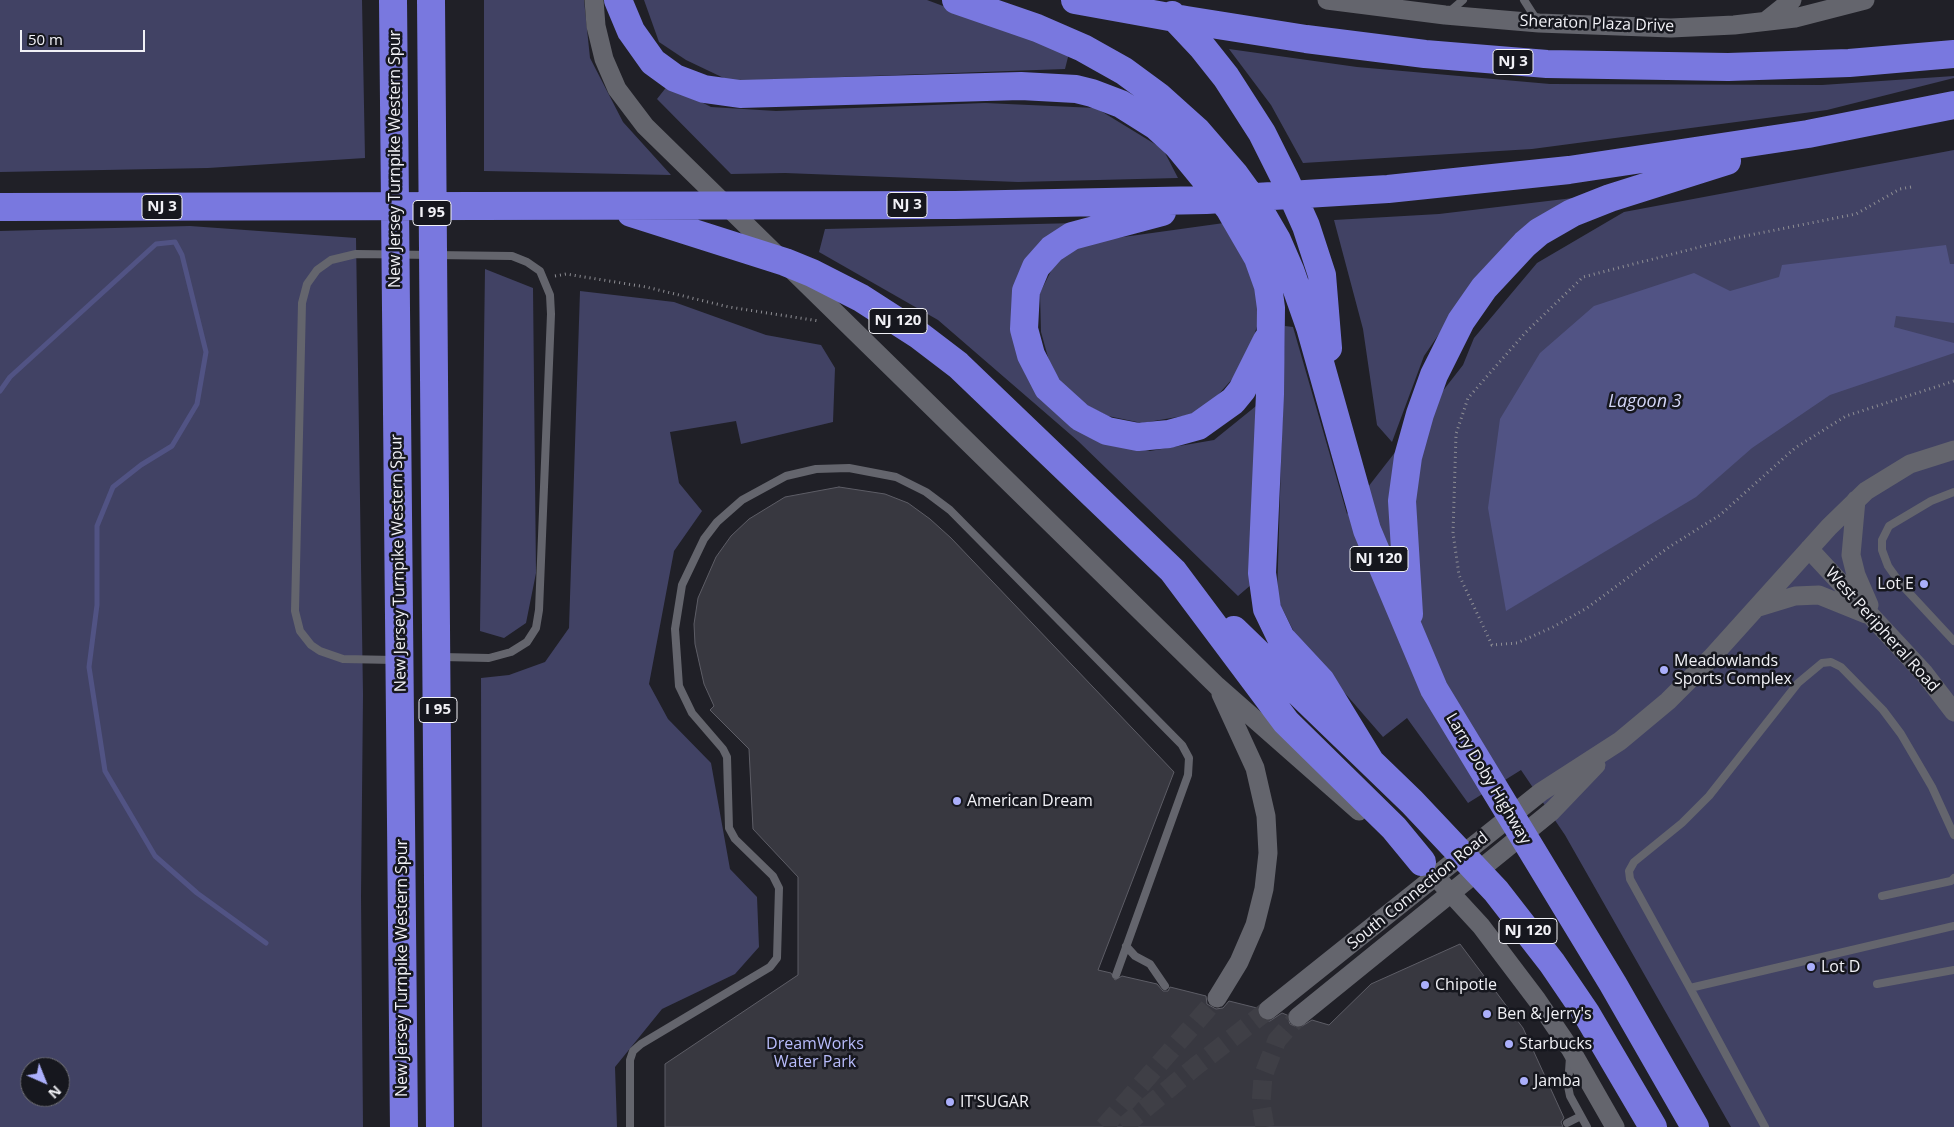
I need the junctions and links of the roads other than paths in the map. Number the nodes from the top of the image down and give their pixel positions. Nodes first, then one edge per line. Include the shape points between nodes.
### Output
1 (393, 0) edge
2 (431, 0) edge
3 (594, 0) edge
4 (618, 0) edge
5 (956, 0) edge
6 (1075, 0) edge
7 (1156, 0) edge
8 (1327, 0) edge
9 (1463, 0) edge
10 (1524, 0) edge
11 (1792, 0) edge
12 (1865, 0) edge
13 (1445, 15) junction
14 (1764, 22) junction
15 (1540, 23) junction
16 (1954, 54) edge
17 (1954, 105) edge
18 (1808, 134) junction
19 (1206, 200) junction
20 (608, 205) junction
21 (0, 207) edge
22 (1270, 332) junction
23 (1333, 407) junction
24 (1954, 450) edge
25 (1954, 492) edge
26 (1856, 500) junction
27 (1809, 549) junction
28 (1173, 571) junction
29 (1758, 607) junction
30 (1876, 619) junction
31 (1410, 636) junction
32 (1954, 641) edge
33 (437, 657) junction
34 (400, 660) junction
35 (1217, 686) junction
36 (1954, 712) edge
37 (1620, 741) junction
38 (1370, 761) junction
39 (1954, 835) edge
40 (1422, 862) junction
41 (1954, 878) edge
42 (1882, 896) dead end
43 (1954, 926) edge
44 (1126, 946) junction
45 (1954, 970) edge
46 (1116, 975) dead end
47 (1877, 984) dead end
48 (1165, 986) dead end
49 (1690, 988) junction
50 (1217, 998) tunnel mouth
51 (1268, 1010) tunnel mouth
52 (1298, 1017) tunnel mouth
53 (1571, 1050) junction
54 (1581, 1116) junction
55 (1567, 1123) dead end
56 (404, 1127) edge
57 (440, 1127) edge
58 (630, 1127) edge
59 (1587, 1127) edge
60 (1615, 1127) edge
61 (1653, 1127) edge
62 (1695, 1127) edge
63 (1765, 1127) edge

1 - 34 highway, New Jersey Turnpike Western Spur / I 95
2 - 33 highway, I 95
3 - 35 street via 599,44 611,75 628,105 654,135
4 - 22 highway via 631,31 653,62 675,78 704,89 740,94 1021,86 1059,87 1107,98 1166,134 1229,208 1263,270 1271,308
5 - 23 highway, NJ 120 via 1037,28 1103,59 1152,92 1197,131 1235,175 1277,240 1290,270
6 - 16 highway, NJ 3 via 1306,39 1425,54 1547,64 1667,68 1763,66
7 - 23 highway via 1191,34 1226,77 1262,133 1299,210 1322,275
8 - 13 street, Sheraton Plaza Drive
9 - 13 lane
10 - 15 lane
11 - 14 street
12 - 14 street, Sheraton Plaza Drive via 1795,18
13 - 15 street, Sheraton Plaza Drive
14 - 15 street, Sheraton Plaza Drive via 1672,28
17 - 18 highway, NJ 3
18 - 19 highway, NJ 3 via 1509,178
18 - 31 highway via 1572,213 1539,232 1488,283 1461,321 1434,376 1408,456 1402,501
19 - 20 highway, NJ 3
19 - 22 highway via 1084,232 1052,249 1036,267 1024,303 1026,336 1036,366 1058,399 1093,425 1121,434 1169,434 1198,426 1233,401 1256,364
20 - 21 highway, NJ 3
20 - 28 highway, NJ 120 via 785,262 881,310 933,345 979,384
22 - 38 highway via 1262,560 1264,598 1276,629 1320,681
23 - 31 highway, Larry Doby Highway / NJ 120 via 1367,530
24 - 26 street, South Connection Road via 1932,455 1898,470
25 - 32 lane via 1931,501 1889,526 1882,540 1882,550 1900,583
26 - 27 street, South Connection Road
26 - 30 street via 1851,545 1853,564
27 - 29 street, South Connection Road
27 - 30 street, West Peripheral Road
28 - 38 highway, NJ 120
28 - 40 highway via 1286,722 1394,828
29 - 30 street via 1796,596 1819,595
29 - 37 street, South Connection Road via 1690,680
30 - 36 street, West Peripheral Road
31 - 62 highway, Larry Doby Highway / NJ 120 via 1451,719
33 - 34 lane via 489,658 511,652 532,636 538,619 550,295 544,278 527,262 502,255 356,254 323,264 307,284 301,312 297,622 311,646 330,656 355,660
33 - 57 highway, I 95
34 - 56 highway, New Jersey Turnpike Western Spur / I 95
35 - 40 street via 1387,836
35 - 50 street via 1255,768 1268,835 1264,889 1255,925 1239,962
37 - 51 street, South Connection Road via 1541,792
37 - 52 street, South Connection Road via 1552,811
38 - 61 highway, NJ 120 via 1465,857 1534,938 1599,1032
39 - 49 lane via 1917,759 1883,710 1841,667 1831,662 1822,664 1798,683 1708,796 1634,862 1629,871
40 - 53 street via 1500,950
41 - 42 lane
43 - 49 lane
44 - 46 lane
44 - 48 lane via 1135,956 1150,964
44 - 58 lane via 1188,775 1189,758 1182,745 950,510 926,492 896,477 849,468 816,468 786,476 742,500 717,522 704,539 682,585 674,629 680,686 692,712 728,758 730,828 735,839 773,876 779,888 777,958 770,967 633,1051 630,1060
45 - 47 lane
49 - 63 lane
53 - 54 lane via 1568,1086
53 - 60 street
54 - 55 lane
54 - 59 lane

